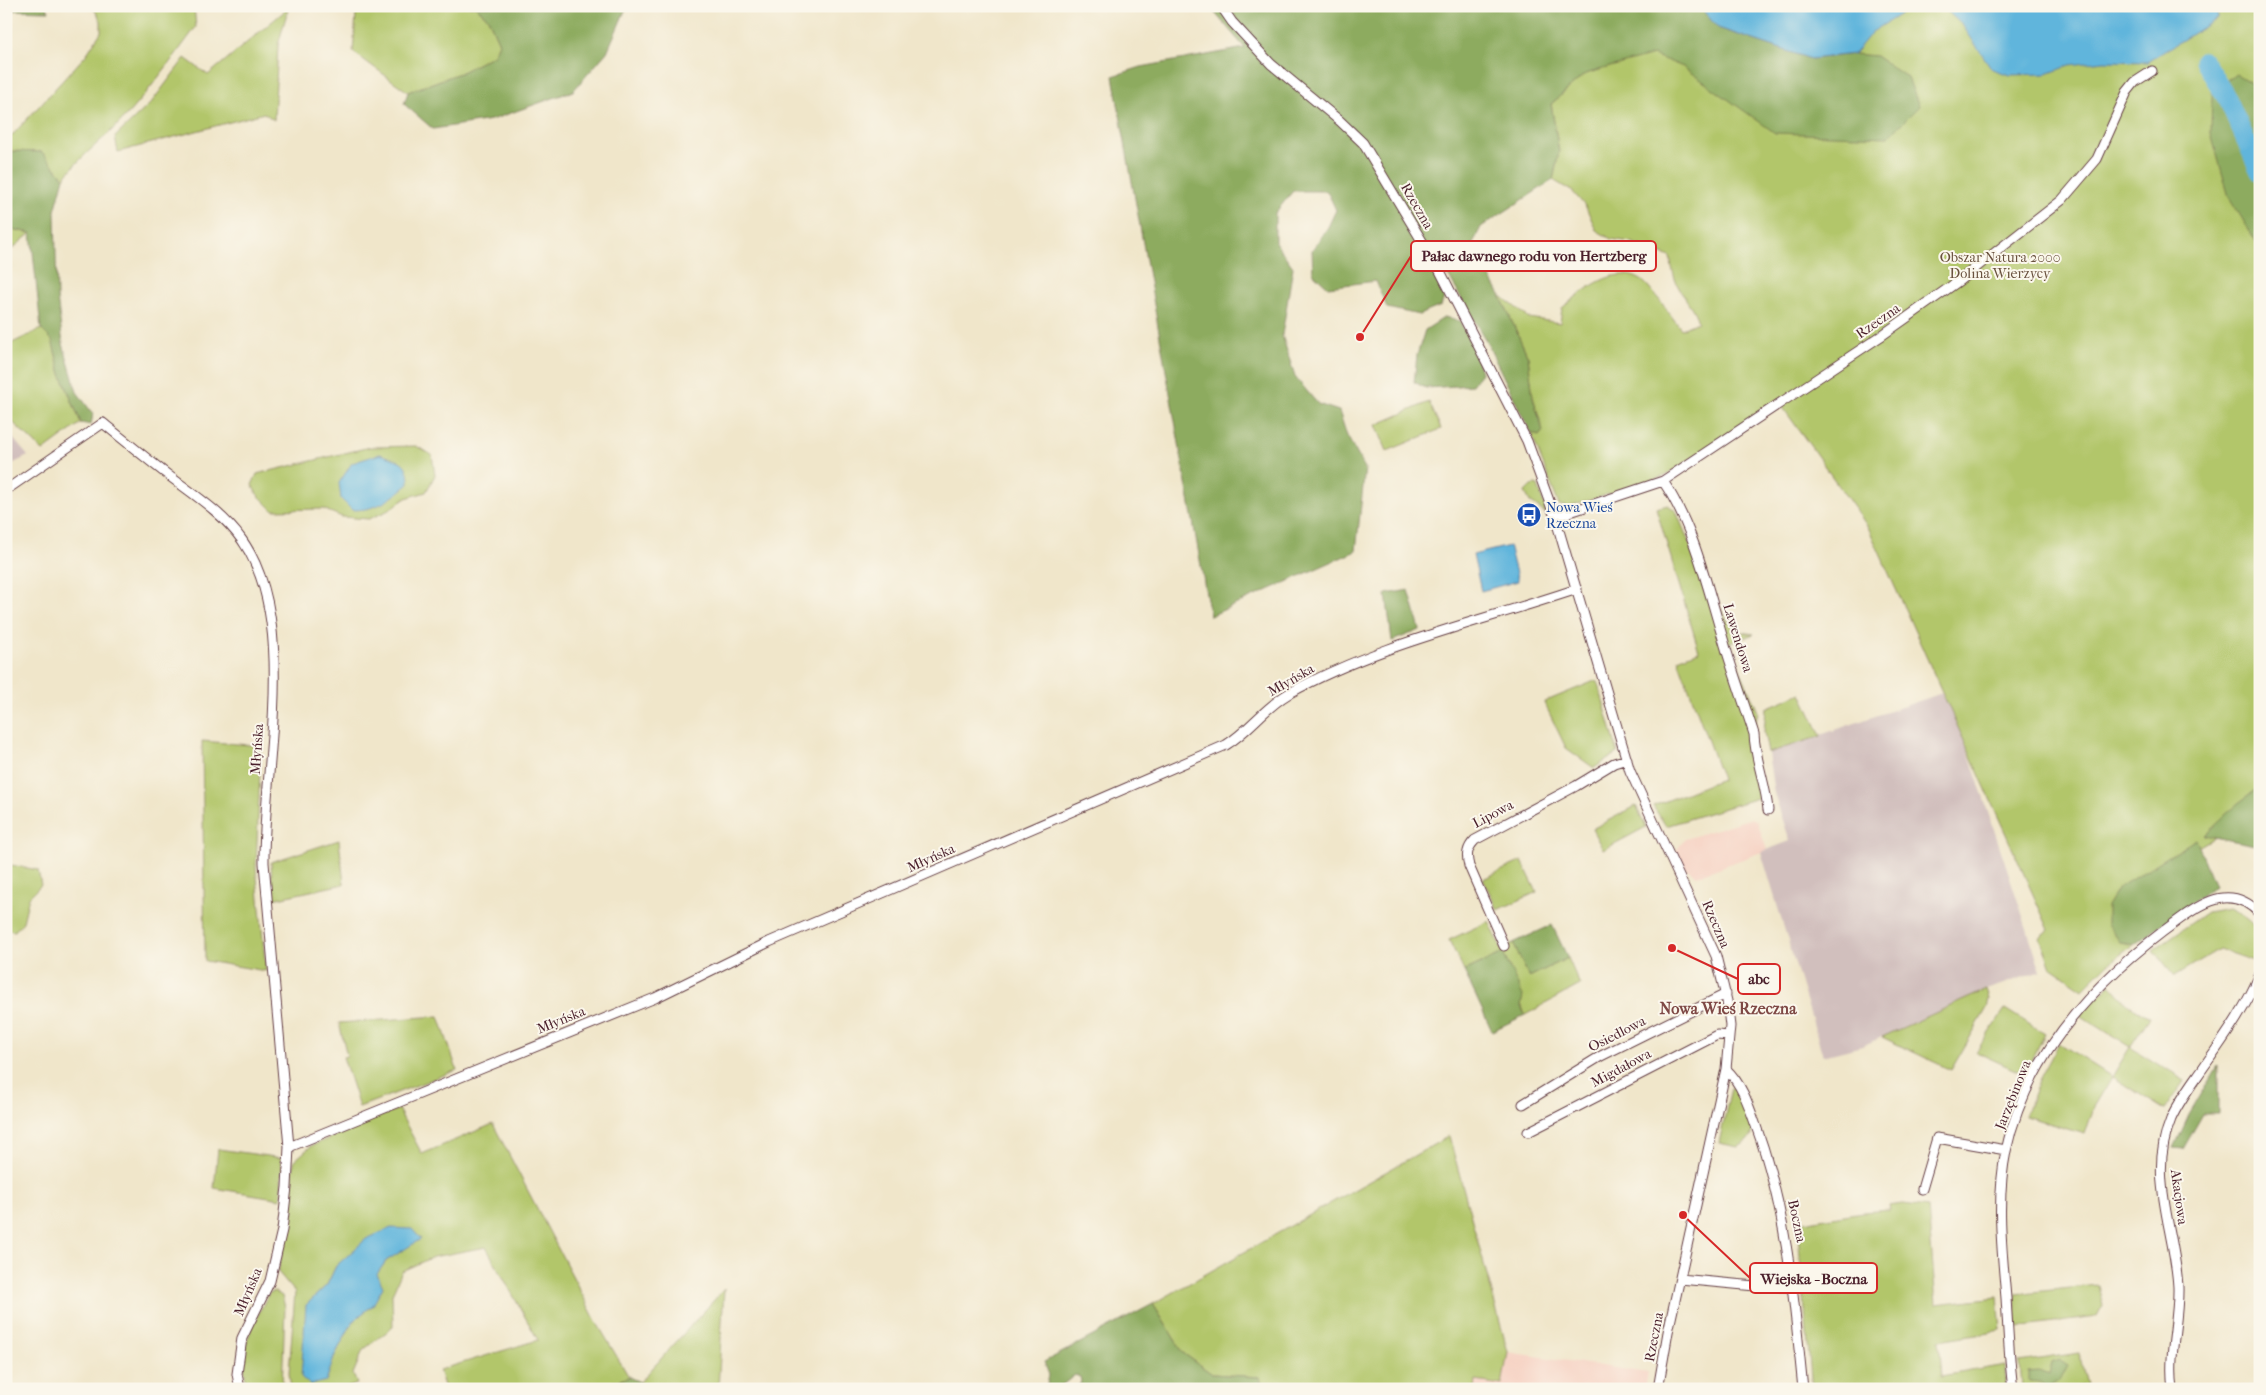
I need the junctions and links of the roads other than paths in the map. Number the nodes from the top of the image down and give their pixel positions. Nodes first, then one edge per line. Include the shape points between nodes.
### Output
1 (1221, 6) edge
2 (2152, 71) dead end
3 (1663, 481) junction
4 (6, 490) edge
5 (1555, 517) junction
6 (1577, 589) junction
7 (1627, 759) junction
8 (1768, 810) dead end
9 (2257, 910) edge
10 (1504, 946) dead end
11 (2260, 974) edge
12 (1726, 994) junction
13 (1729, 1036) junction
14 (1726, 1069) junction
15 (1523, 1104) dead end
16 (1528, 1132) dead end
17 (289, 1147) junction
18 (2006, 1150) junction
19 (1922, 1189) dead end
20 (1680, 1279) junction
21 (1793, 1287) junction
22 (240, 1389) edge
23 (1658, 1389) edge
24 (1803, 1389) edge
25 (2013, 1389) edge
26 (2173, 1389) edge

1 - 5 street, Rzeczna via 1271,64 1363,143 1440,271 1507,400 1528,441
2 - 3 street, Rzeczna via 2135,82 2127,92 2097,160 2062,200 1921,308
3 - 5 street, Rzeczna
3 - 8 street, Lawendowa via 1678,504 1704,574 1754,734
4 - 17 street, Młyńska via 103,423 202,502 241,539 262,580 268,602 275,688 264,863
5 - 6 street, Rzeczna
6 - 7 street, Rzeczna
6 - 17 street, Młyńska via 1463,623 1321,678 1285,696 1226,745 769,942 655,998
7 - 10 street, Lipowa via 1614,763 1469,846 1469,866
7 - 12 street, Rzeczna via 1642,798 1709,939
9 - 18 street, Jarzębinowa via 2231,898 2205,903 2167,928 2105,982 2074,1014 2044,1056 2022,1103
11 - 26 street, Akacjowa via 2238,1016 2179,1104 2163,1145 2162,1190 2178,1287 2171,1362
12 - 13 street, Rzeczna
12 - 15 street, Osiedlowa via 1601,1056
13 - 14 street, Rzeczna
13 - 16 street, Migdałowa via 1717,1035
14 - 20 street, Rzeczna
14 - 21 street, Boczna via 1736,1078 1743,1093 1773,1175 1789,1249
17 - 22 street, Młyńska via 282,1230 270,1281 242,1338 237,1374
18 - 19 street via 1937,1138
18 - 25 street, Jarzębinowa via 2000,1206
20 - 21 street
20 - 23 street, Rzeczna
21 - 24 street, Boczna

